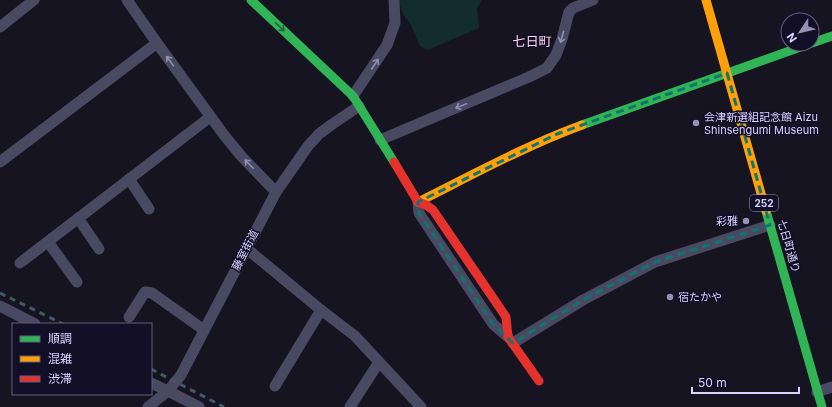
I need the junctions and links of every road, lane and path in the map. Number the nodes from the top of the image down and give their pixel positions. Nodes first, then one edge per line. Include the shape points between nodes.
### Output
1 (34, 0) edge
2 (127, 0) edge
3 (251, 0) edge
4 (394, 0) edge
5 (593, 0) edge
6 (706, 0) edge
7 (569, 5) edge
8 (0, 27) edge
9 (832, 36) edge
10 (820, 40) edge
11 (157, 43) junction
12 (786, 52) edge
13 (727, 73) junction
14 (353, 96) junction
15 (359, 106) junction
16 (210, 117) junction
17 (380, 140) junction
18 (0, 162) edge
19 (129, 179) junction
20 (276, 192) junction
21 (418, 202) junction
22 (149, 209) dead end
23 (78, 218) junction
24 (770, 225) junction
25 (48, 242) junction
26 (246, 248) junction
27 (99, 249) dead end
28 (20, 263) dead end
29 (77, 282) dead end
30 (0, 306) edge
31 (321, 310) junction
32 (129, 317) dead end
33 (33, 323) edge
34 (204, 330) junction
35 (510, 340) junction
36 (379, 362) junction
37 (539, 381) dead end
38 (152, 383) edge
39 (275, 386) dead end
40 (832, 387) edge
41 (168, 391) junction
42 (817, 392) junction
43 (148, 407) edge
44 (199, 407) edge
45 (350, 407) edge
46 (421, 407) edge
47 (822, 407) edge

1 - 8 street
2 - 11 street
3 -> 14 main road
14 -> 4 street via 387,45 395,23
5 - 7 street via 573,8
6 - 13 main road, 七日町通り / 252
7 -> 17 street via 562,39 548,68
9 - 10 main road
16 -> 11 street
11 - 18 street
12 - 13 main road
13 - 21 main road via 556,134
13 - 24 main road, 七日町通り / 252
14 - 15 main road
15 - 17 main road
15 - 20 street, 藤室街道 via 319,134
16 - 19 street
20 -> 16 street via 242,157
17 - 21 main road
19 - 22 street
19 - 23 street
20 - 26 street, 藤室街道
21 - 35 street via 419,213 492,324
23 - 25 street
23 - 27 street
24 - 35 street via 655,262
24 - 42 main road, 七日町通り / 252
25 - 28 street
25 - 29 street
26 - 31 street
26 - 34 street, 藤室街道
30 - 33 street
31 - 36 street via 355,336
31 - 39 street
32 - 34 street via 145,292 152,293
34 - 41 street, 藤室街道 via 180,375
35 - 37 main road
36 - 45 street
36 - 46 street
38 - 41 street
40 - 42 street
41 - 43 street, 藤室街道
41 - 44 street
42 - 47 main road, 七日町通り / 252

